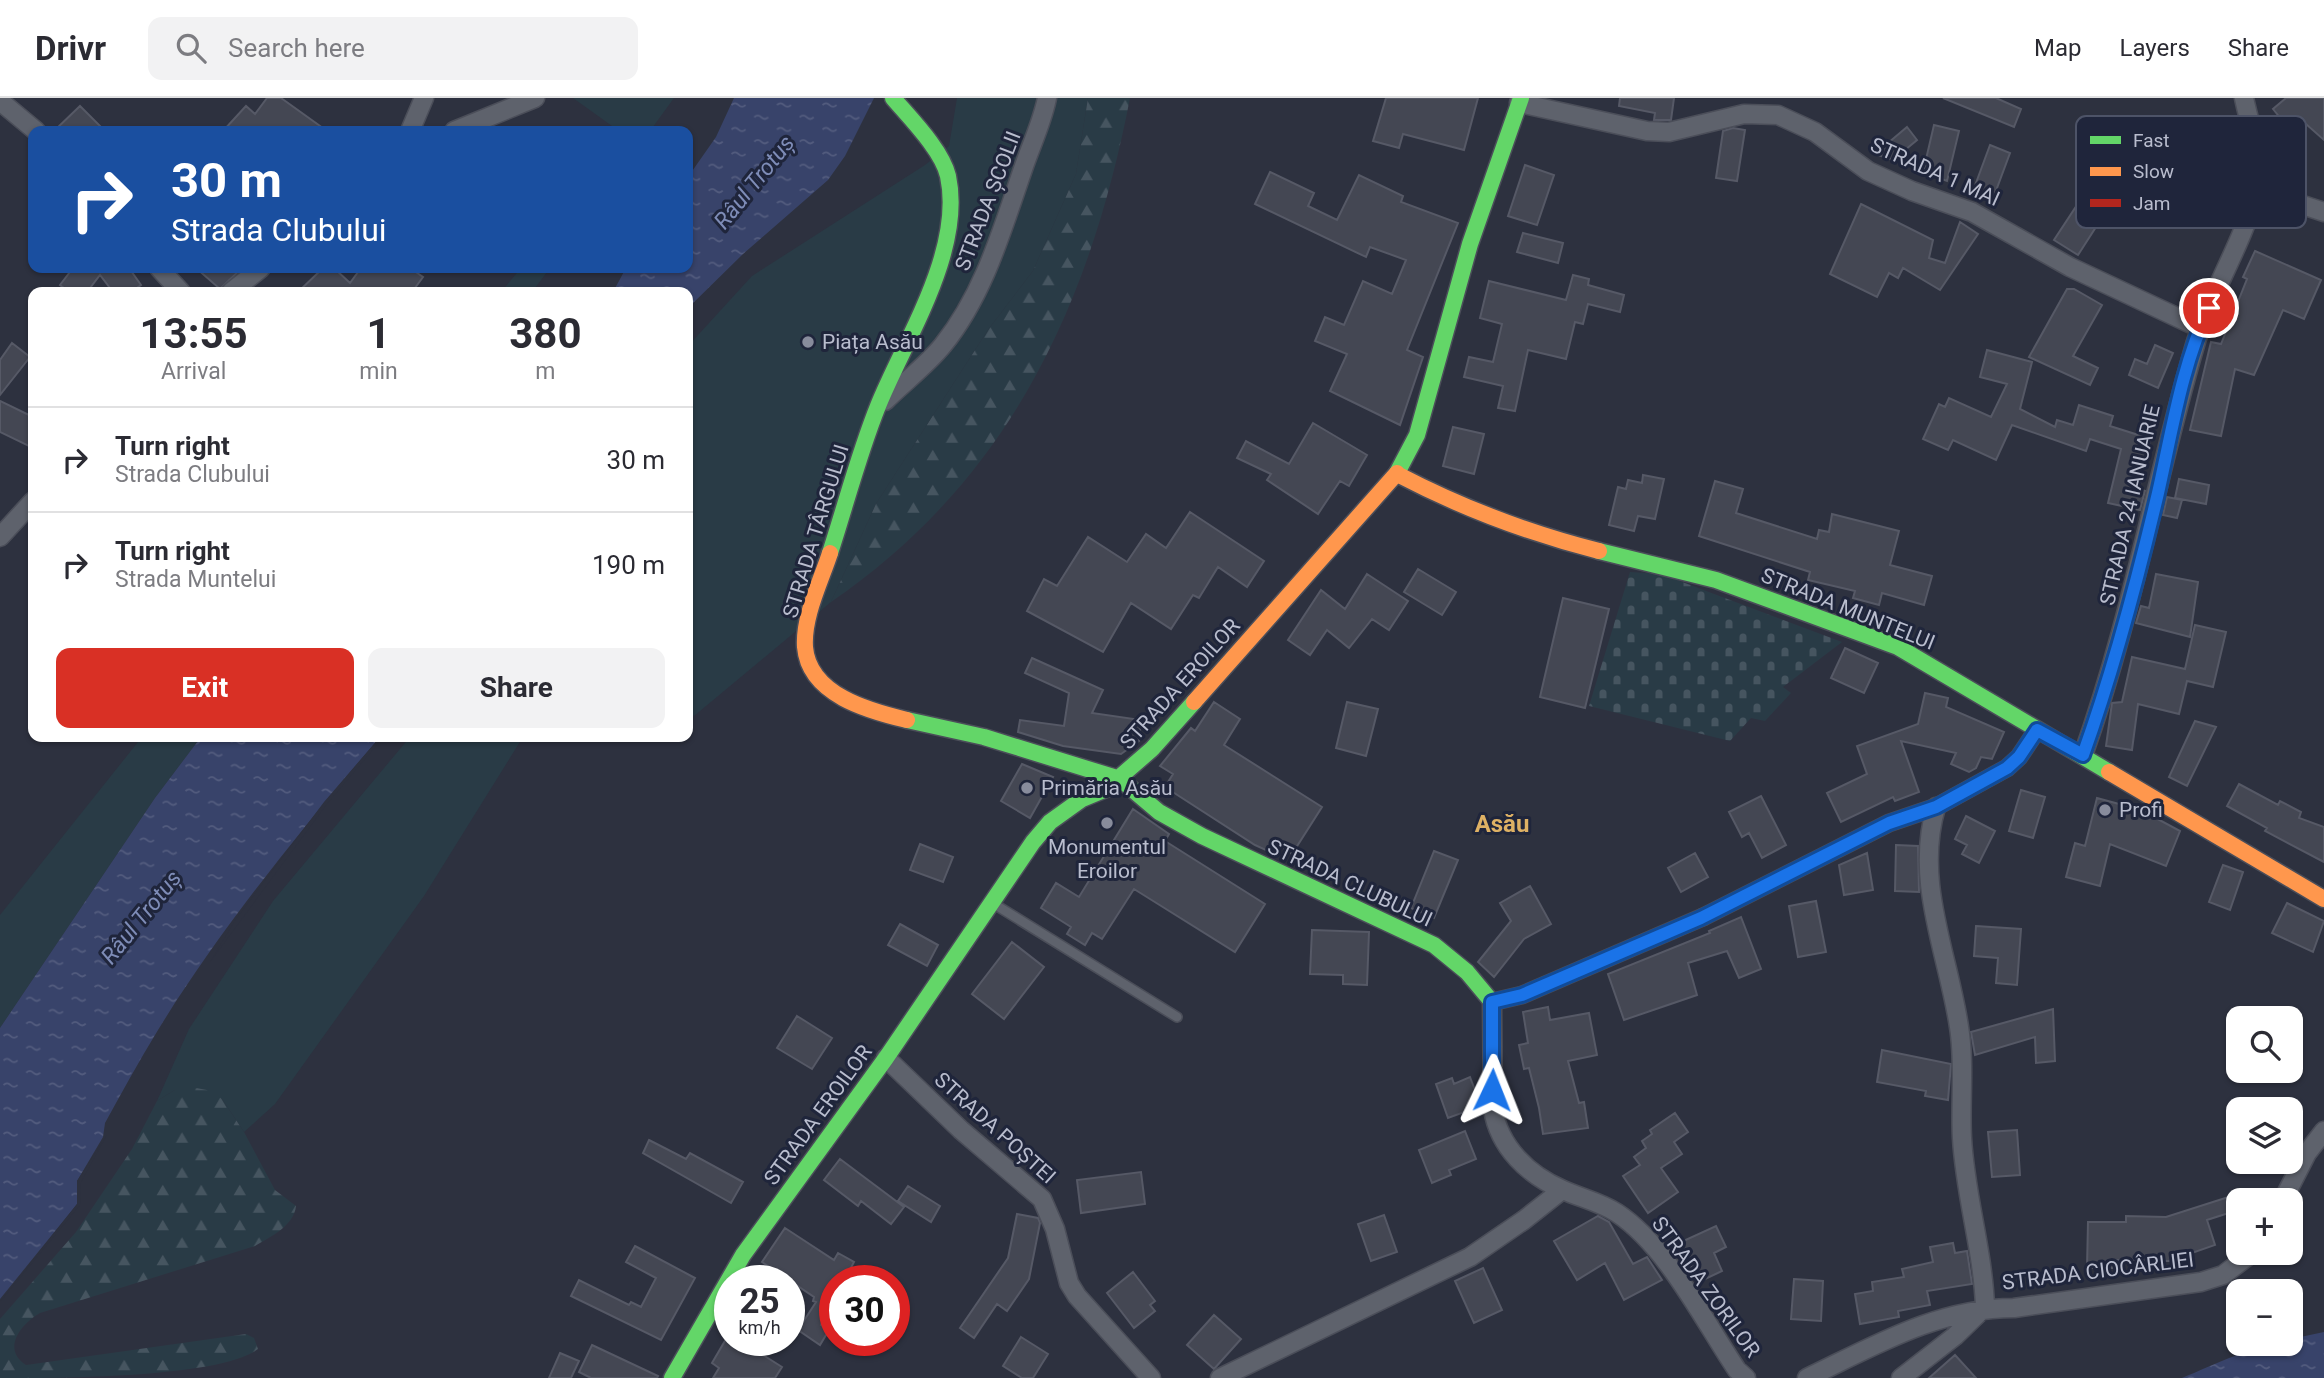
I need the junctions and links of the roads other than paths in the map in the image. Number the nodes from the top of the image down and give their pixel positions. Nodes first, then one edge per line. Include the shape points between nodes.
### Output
1 (424, 98) edge
2 (535, 98) edge
3 (893, 98) edge
4 (1047, 98) edge
5 (2244, 98) edge
6 (0, 101) edge
7 (1520, 101) edge
8 (2247, 116) edge
9 (30, 126) edge
10 (412, 126) edge
11 (466, 126) edge
12 (2306, 206) edge
13 (2324, 212) edge
14 (2243, 228) edge
15 (164, 273) edge
16 (255, 273) edge
17 (176, 287) edge
18 (237, 287) edge
19 (2200, 328) junction
20 (877, 408) junction
21 (1397, 474) junction
22 (28, 506) edge
23 (0, 537) edge
24 (2037, 730) junction
25 (2083, 755) junction
26 (1120, 779) junction
27 (1936, 807) junction
28 (2324, 899) edge
29 (991, 902) junction
30 (1492, 1002) junction
31 (1177, 1017) dead end
32 (886, 1058) junction
33 (2324, 1131) edge
34 (2289, 1188) edge
35 (1562, 1190) junction
36 (2237, 1265) edge
37 (1985, 1307) junction
38 (672, 1378) edge
39 (1151, 1378) edge
40 (1220, 1378) edge
41 (1746, 1378) edge
42 (1807, 1378) edge
43 (1901, 1378) edge

1 - 10 street
2 - 11 street
3 - 20 street, STRADA TÂRGULUI via 926,136 948,174 950,216 930,290
4 - 20 street, STRADA ȘCOLII via 1004,231 977,291 943,345
5 - 8 street
6 - 9 street
7 - 19 street, STRADA 1 MAI via 1647,131 1669,132 1744,114 1778,115 1815,132 1876,175 1972,212 2070,267
7 - 21 street, STRADA EROILOR via 1463,267 1417,435
12 - 13 street
14 - 19 street, STRADA 24 IANUARIE
15 - 17 street
16 - 18 street
19 - 25 street, STRADA 24 IANUARIE via 2119,649
20 - 26 street, STRADA TÂRGULUI via 808,620 805,648 819,679 837,696 876,713 985,737
21 - 24 street, STRADA MUNTELUI via 1506,524 1716,580 1873,637 1931,664
21 - 26 street, STRADA EROILOR via 1152,749
22 - 23 street
24 - 25 street, STRADA MUNTELUI
24 - 27 street via 2007,768
25 - 28 street, STRADA MUNTELUI
26 - 29 street, STRADA EROILOR via 1050,822
26 - 30 street, STRADA CLUBULUI via 1159,812 1202,836 1434,945 1467,972
27 - 30 street via 1860,836 1701,918 1522,995
27 - 37 street, STRADA CIOCÂRLIEI via 1928,849 1929,883 1961,1036 1962,1140 1984,1272
29 - 31 lane
29 - 32 street, STRADA EROILOR
30 - 35 street, STRADA ZORILOR via 1496,1126 1509,1151
32 - 38 street, STRADA EROILOR via 743,1255
32 - 39 street, STRADA POȘTEI via 1042,1199 1069,1283
33 - 34 street
35 - 40 street via 1470,1257
35 - 41 street, STRADA ZORILOR via 1605,1206 1636,1229
36 - 37 street, STRADA CIOCÂRLIEI via 2201,1282 2014,1308
37 - 42 street via 1903,1332
37 - 43 street

